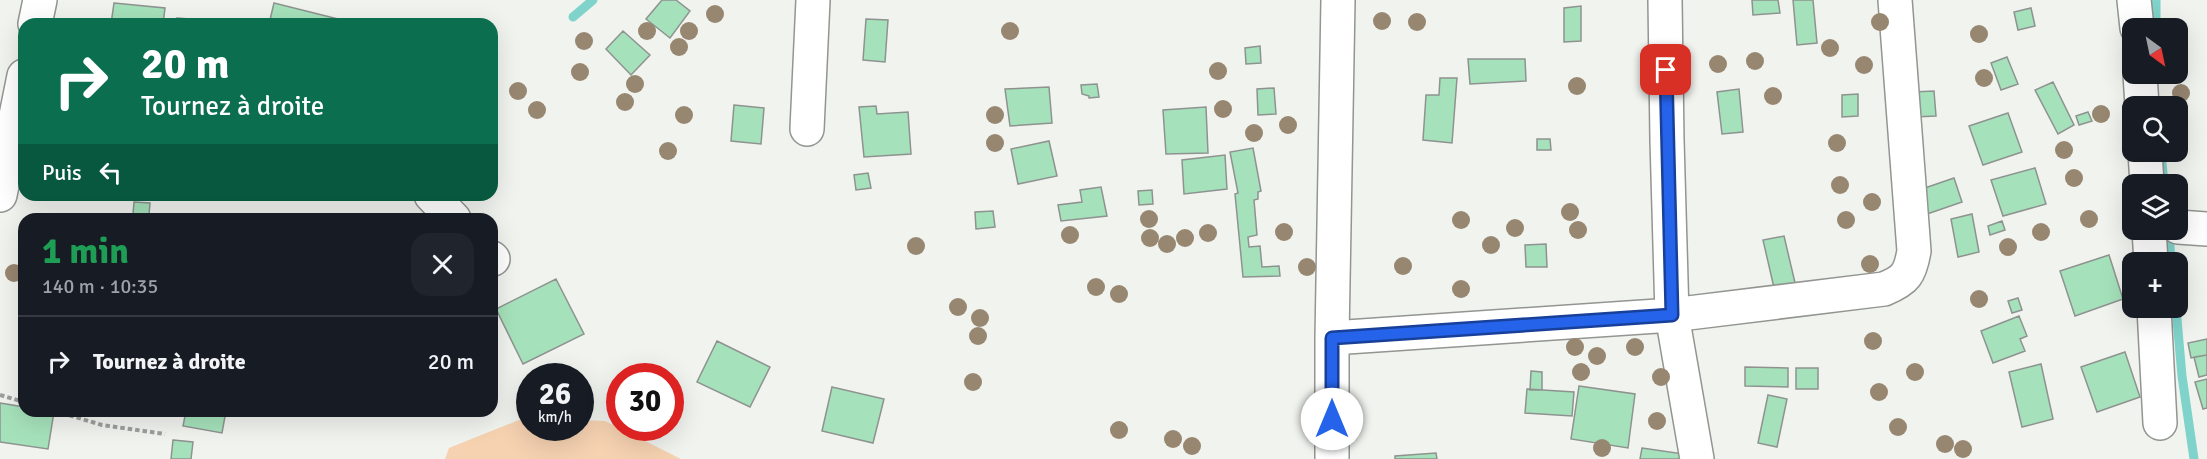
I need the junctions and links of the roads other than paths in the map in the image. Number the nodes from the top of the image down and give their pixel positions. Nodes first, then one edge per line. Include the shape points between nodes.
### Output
1 (40, 0) edge
2 (813, 0) edge
3 (1338, 0) edge
4 (1665, 0) edge
5 (1895, 0) edge
6 (2134, 0) edge
7 (36, 18) edge
8 (2136, 18) edge
9 (18, 113) edge
10 (807, 129) dead end
11 (0, 195) edge
12 (437, 201) edge
13 (448, 213) edge
14 (2188, 228) edge
15 (2207, 229) edge
16 (1672, 315) junction
17 (2155, 318) edge
18 (1332, 338) junction
19 (2160, 423) dead end
20 (1332, 459) edge
21 (1696, 459) edge

1 - 7 street
2 - 10 street
3 - 18 street
4 - 16 street
5 - 16 street via 1914,251 1911,270 1899,283 1884,289
6 - 8 street
9 - 11 street
12 - 13 street
14 - 15 street
16 - 18 street
16 - 21 street
17 - 19 street
18 - 20 street

